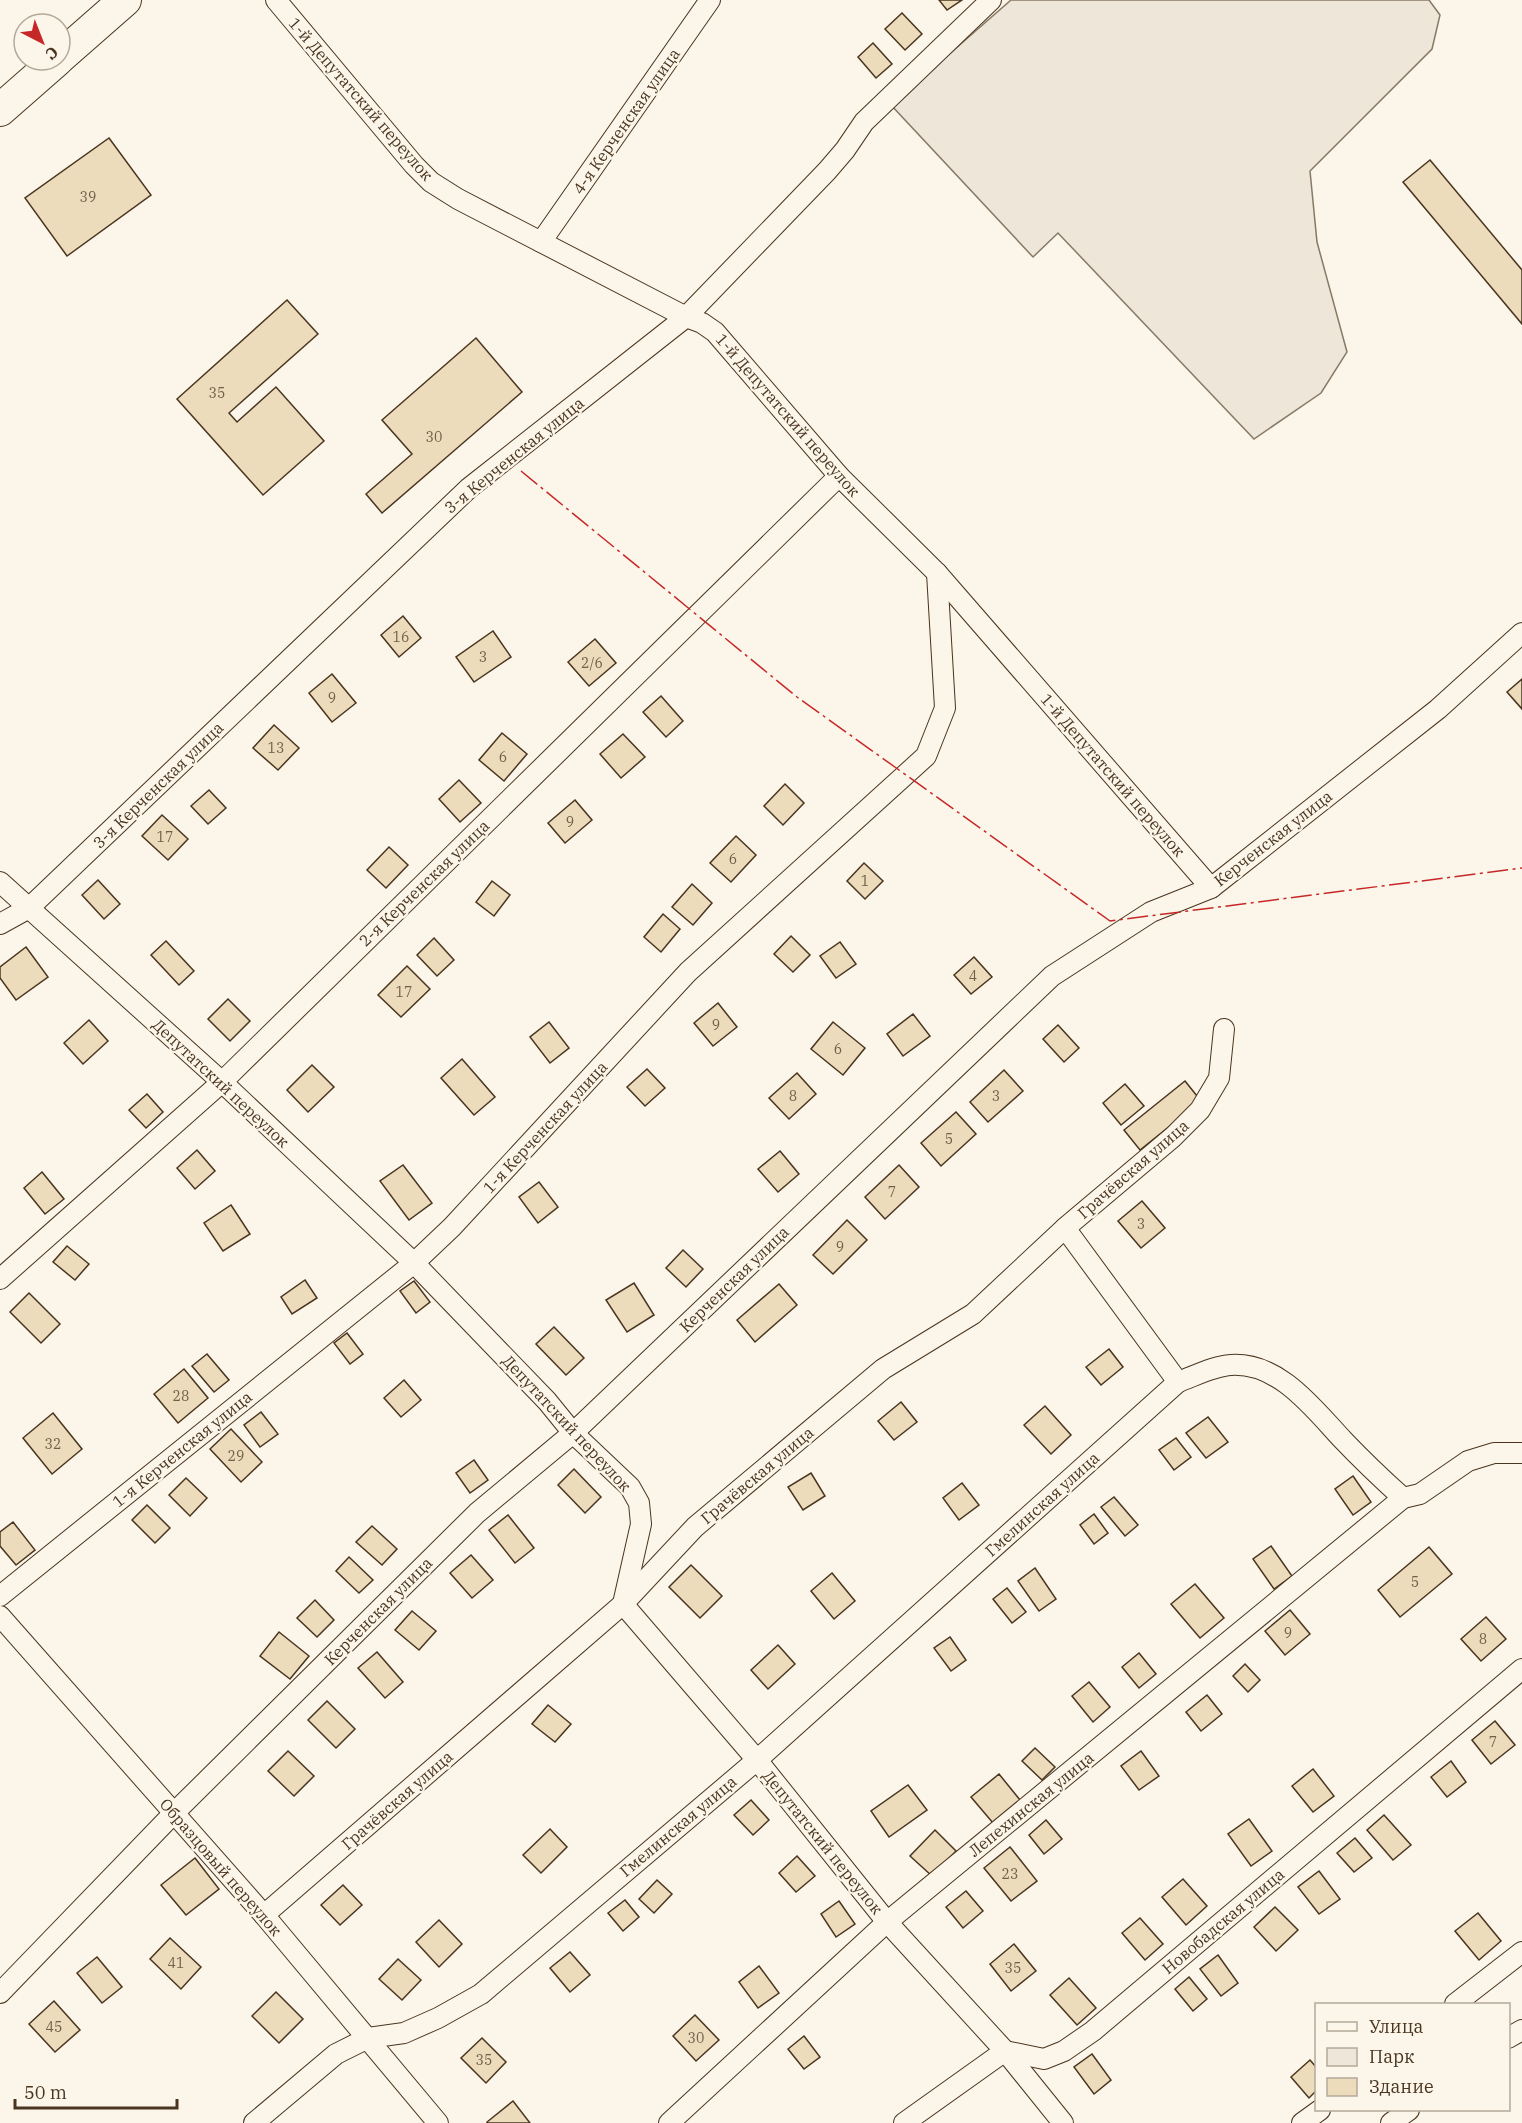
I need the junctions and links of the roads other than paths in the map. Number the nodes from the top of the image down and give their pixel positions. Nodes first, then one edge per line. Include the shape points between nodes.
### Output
1 (125, 0) edge
2 (276, 0) edge
3 (710, 0) edge
4 (991, 0) edge
5 (72, 47) edge
6 (43, 72) edge
7 (0, 110) edge
8 (541, 242) junction
9 (686, 317) junction
10 (839, 476) junction
11 (937, 573) junction
12 (1522, 633) edge
13 (0, 882) edge
14 (1211, 888) junction
15 (29, 908) junction
16 (0, 924) edge
17 (1224, 1029) dead end
18 (222, 1082) junction
19 (1065, 1228) junction
20 (414, 1263) junction
21 (0, 1279) edge
22 (1178, 1382) junction
23 (573, 1432) junction
24 (1522, 1453) edge
25 (1403, 1498) junction
26 (0, 1596) edge
27 (623, 1604) junction
28 (0, 1616) edge
29 (1522, 1669) edge
30 (757, 1760) junction
31 (174, 1813) junction
32 (264, 1915) junction
33 (887, 1923) junction
34 (1522, 1952) edge
35 (0, 1993) edge
36 (1456, 2003) edge
37 (368, 2038) junction
38 (1005, 2052) junction
39 (1317, 2111) edge
40 (1406, 2111) edge
41 (254, 2123) edge
42 (438, 2123) edge
43 (669, 2123) edge
44 (904, 2123) edge
45 (1063, 2123) edge
46 (1302, 2123) edge
47 (1391, 2123) edge

1 - 5 main road
2 - 8 street, 1-й Депутатский переулок via 431,182
3 - 8 street, 4-я Керченская улица
4 - 9 street, 3-я Керченская улица via 864,122 827,171
6 - 7 main road
8 - 9 street, 1-й Депутатский переулок
9 - 10 street, 1-й Депутатский переулок via 715,332
9 - 15 street, 3-я Керченская улица via 470,488
10 - 11 street, 1-й Депутатский переулок
10 - 18 street, 2-я Керченская улица
11 - 14 street, 1-й Депутатский переулок
11 - 20 street, 1-я Керченская улица via 945,708 926,756 688,972
12 - 14 street, Керченская улица via 1438,709
13 - 15 street, Депутатский переулок
14 - 23 street, Керченская улица via 1151,912 1052,976
15 - 16 street, 3-я Керченская улица
15 - 18 street, Депутатский переулок
17 - 19 street, Грачёвская улица via 1219,1078 1200,1110
18 - 20 street, Депутатский переулок
18 - 21 street, 2-я Керченская улица
19 - 22 street
19 - 27 street, Грачёвская улица via 973,1314 883,1369 704,1519
20 - 23 street, Депутатский переулок
20 - 26 street, 1-я Керченская улица
22 - 25 street via 1229,1365 1248,1365 1273,1375 1296,1391
22 - 30 street, Гмелинская улица
23 - 27 street, Депутатский переулок via 630,1486 639,1503 641,1524
23 - 31 street, Керченская улица via 477,1513
24 - 25 street, Лепехинская улица via 1494,1453 1468,1461 1420,1494
25 - 33 street, Лепехинская улица
27 - 30 street, Депутатский переулок
27 - 32 street, Грачёвская улица
28 - 31 street, Образцовый переулок
29 - 38 street, Новобадская улица via 1093,2031 1044,2059
30 - 33 street, Депутатский переулок
30 - 37 street, Гмелинская улица via 481,1994 405,2032
31 - 32 street, Образцовый переулок
31 - 35 street, Керченская улица
32 - 37 street, Образцовый переулок
33 - 38 street, Депутатский переулок
33 - 43 street, Лепехинская улица
34 - 36 street
37 - 41 street, Гмелинская улица via 336,2054
37 - 42 street, Образцовый переулок
38 - 44 street
38 - 45 street, Депутатский переулок
39 - 46 street
40 - 47 street

